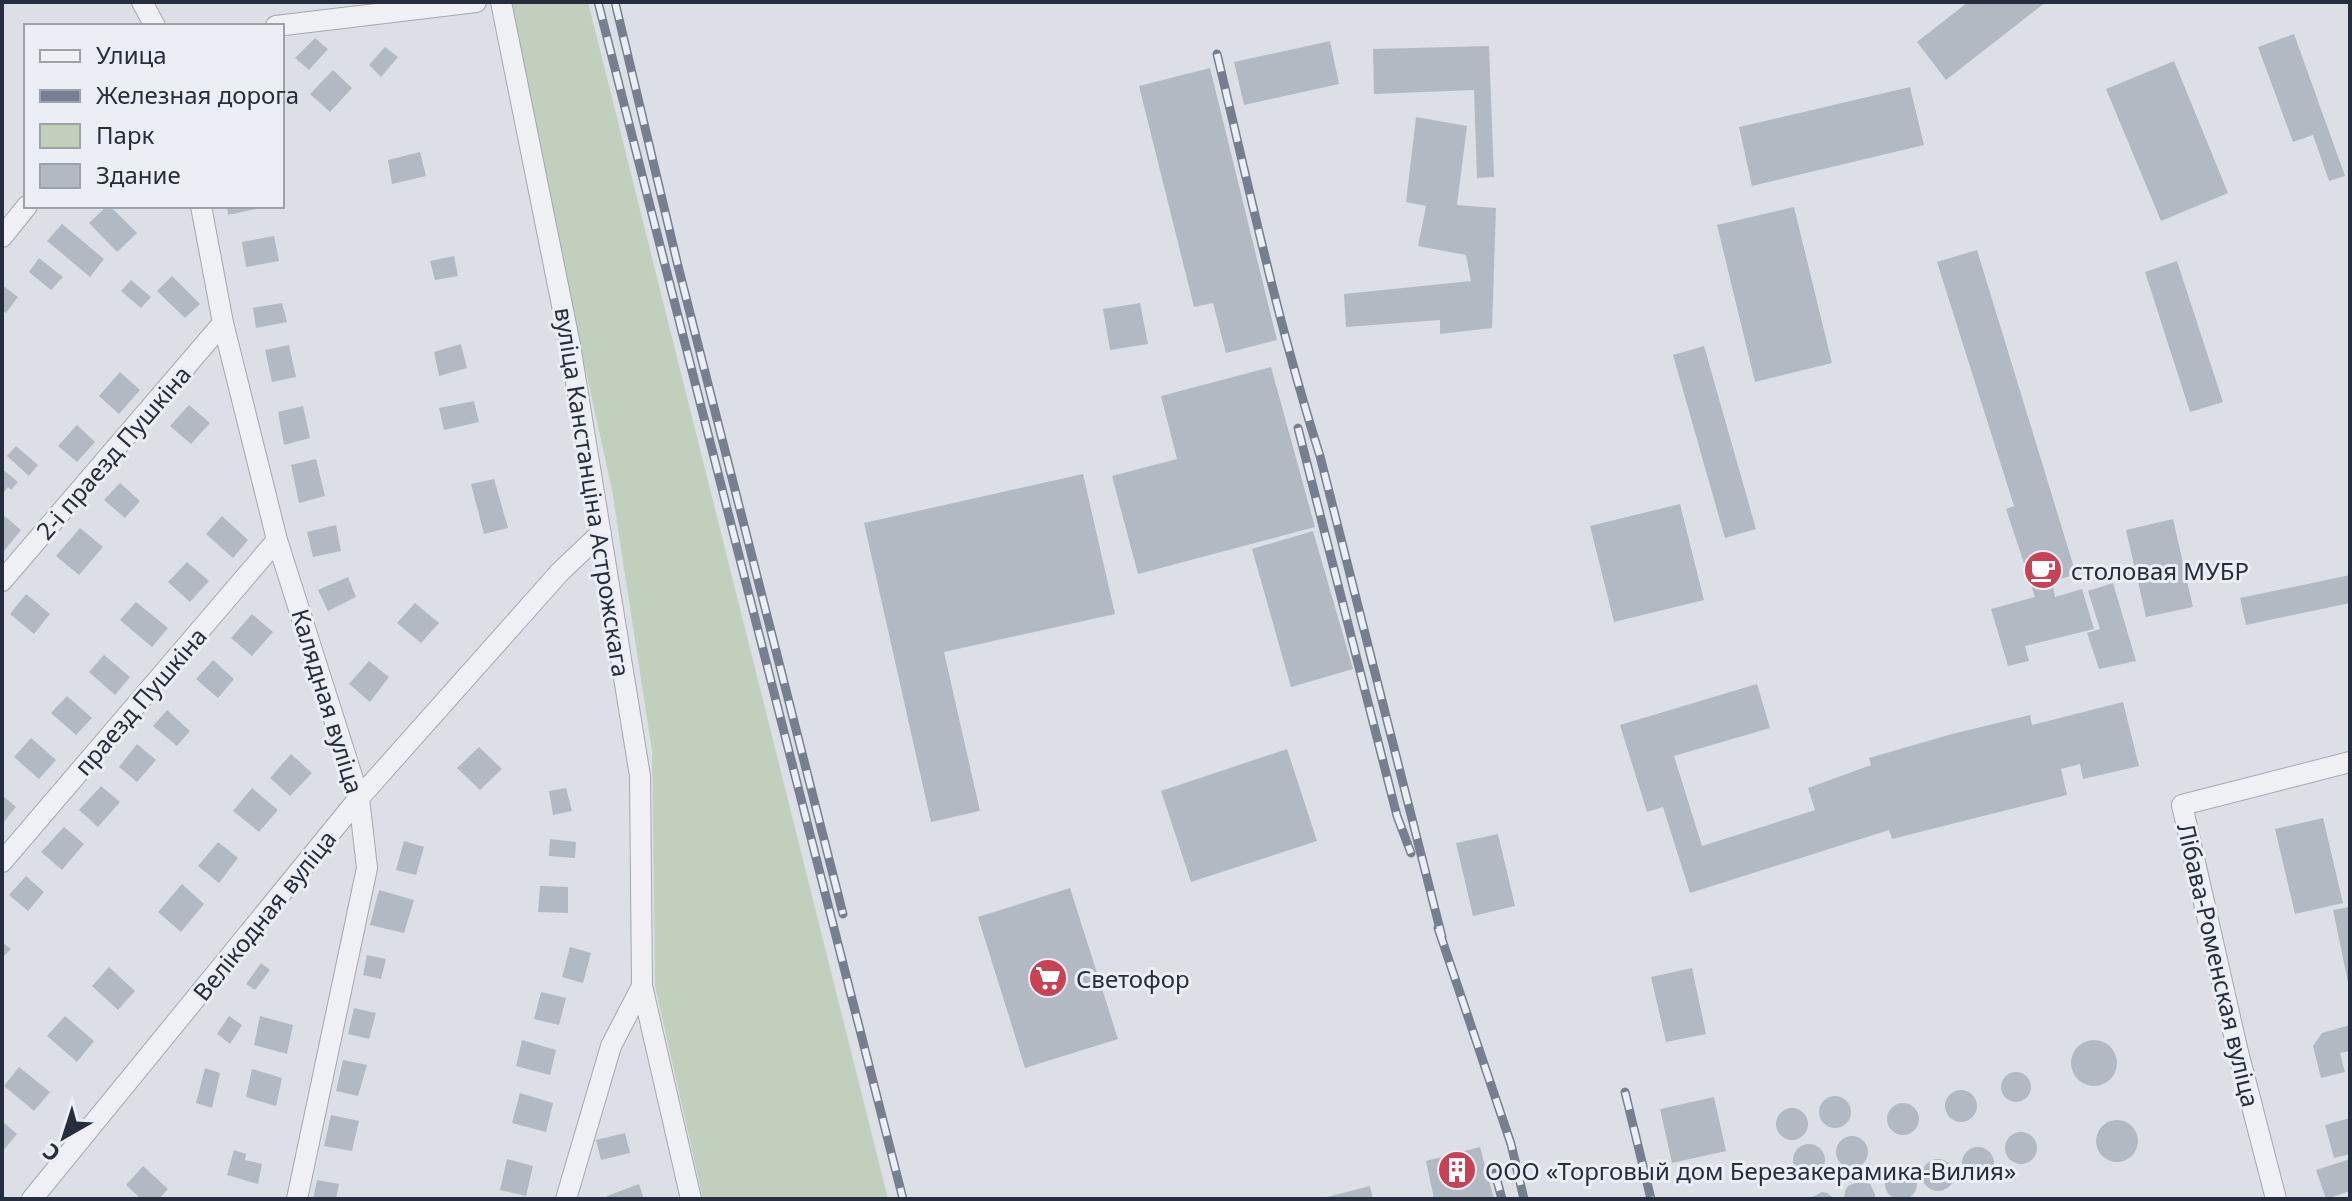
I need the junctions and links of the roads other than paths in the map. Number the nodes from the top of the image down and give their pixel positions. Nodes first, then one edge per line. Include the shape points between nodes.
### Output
1 (142, 2) edge
2 (476, 2) edge
3 (501, 2) edge
4 (154, 24) edge
5 (284, 25) edge
6 (25, 208) edge
7 (201, 208) edge
8 (2, 237) edge
9 (223, 323) junction
10 (601, 533) junction
11 (277, 540) junction
12 (2, 581) edge
13 (2350, 762) edge
14 (359, 798) junction
15 (2, 862) edge
16 (642, 986) junction
17 (32, 1199) edge
18 (297, 1199) edge
19 (566, 1199) edge
20 (691, 1199) edge
21 (2276, 1199) edge

1 - 4 street
2 - 5 street
3 - 10 street, вуліца Канстанціна Астрожскага via 570,345
6 - 8 street
7 - 9 street, Калядная вуліца
9 - 11 street, Калядная вуліца
9 - 12 street, 2-і праезд Пушкіна
10 - 14 street, Велікодная вуліца
10 - 16 street, вуліца Канстанціна Астрожскага via 640,776
11 - 14 street, Калядная вуліца
11 - 15 street, праезд Пушкіна
13 - 21 street, Лібава-Роменская вуліца via 2182,805
14 - 17 street, Велікодная вуліца
14 - 18 street, Калядная вуліца via 367,868
16 - 19 street, вуліца Канстанціна Астрожскага via 611,1046
16 - 20 street, вуліца Канстанціна Астрожскага

